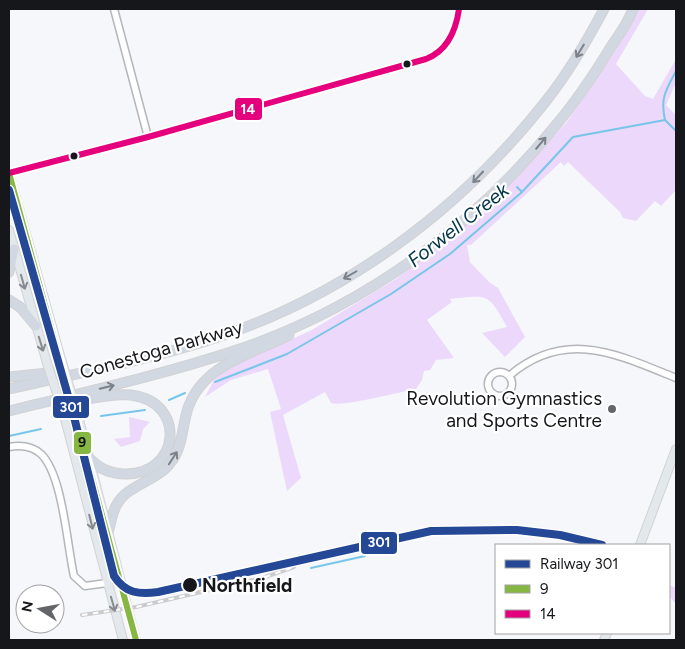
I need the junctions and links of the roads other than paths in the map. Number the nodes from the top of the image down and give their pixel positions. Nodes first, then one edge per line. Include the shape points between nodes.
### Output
1 (114, 9) edge
2 (459, 9) edge
3 (604, 9) edge
4 (633, 11) edge
5 (148, 137) junction
6 (9, 173) edge
7 (9, 230) edge
8 (14, 249) junction
9 (9, 272) edge
10 (9, 300) edge
11 (325, 312) junction
12 (36, 326) junction
13 (115, 365) junction
14 (509, 376) dead end
15 (9, 377) edge
16 (676, 378) edge
17 (9, 389) edge
18 (9, 411) edge
19 (9, 447) edge
20 (676, 449) edge
21 (90, 459) junction
22 (107, 535) junction
23 (641, 544) edge
24 (107, 583) junction
25 (131, 622) junction
26 (119, 625) junction
27 (123, 640) edge
28 (136, 640) edge

1 - 5 street
2 - 5 street via 454,29 436,54
3 -> 13 highway, Conestoga Parkway via 547,101 516,137 470,186 377,260 312,297 259,321 208,340
11 -> 4 highway, Conestoga Parkway via 401,267 491,197 570,108
5 - 6 street
6 - 21 main road, bridge
7 - 8 main road
8 - 9 highway
8 -> 12 main road
10 - 12 highway via 20,307
18 -> 11 highway, Conestoga Parkway via 170,371 239,349
22 -> 11 highway via 112,515 121,499 156,477 172,462 180,445 188,408 208,376 306,327
12 -> 24 main road, bridge via 64,415
13 - 15 highway
13 - 17 highway, Conestoga Parkway
14 - 16 street via 539,355 576,348 616,356
18 - 21 highway via 129,395 148,400 166,414 170,429 169,445 156,465 144,472 117,474 103,470
19 - 24 street via 31,448 46,459 66,521 74,576 85,586
20 - 23 main road
21 - 22 main road
22 - 25 main road
24 -> 26 main road
25 - 26 main road
25 - 28 main road
26 - 27 main road

